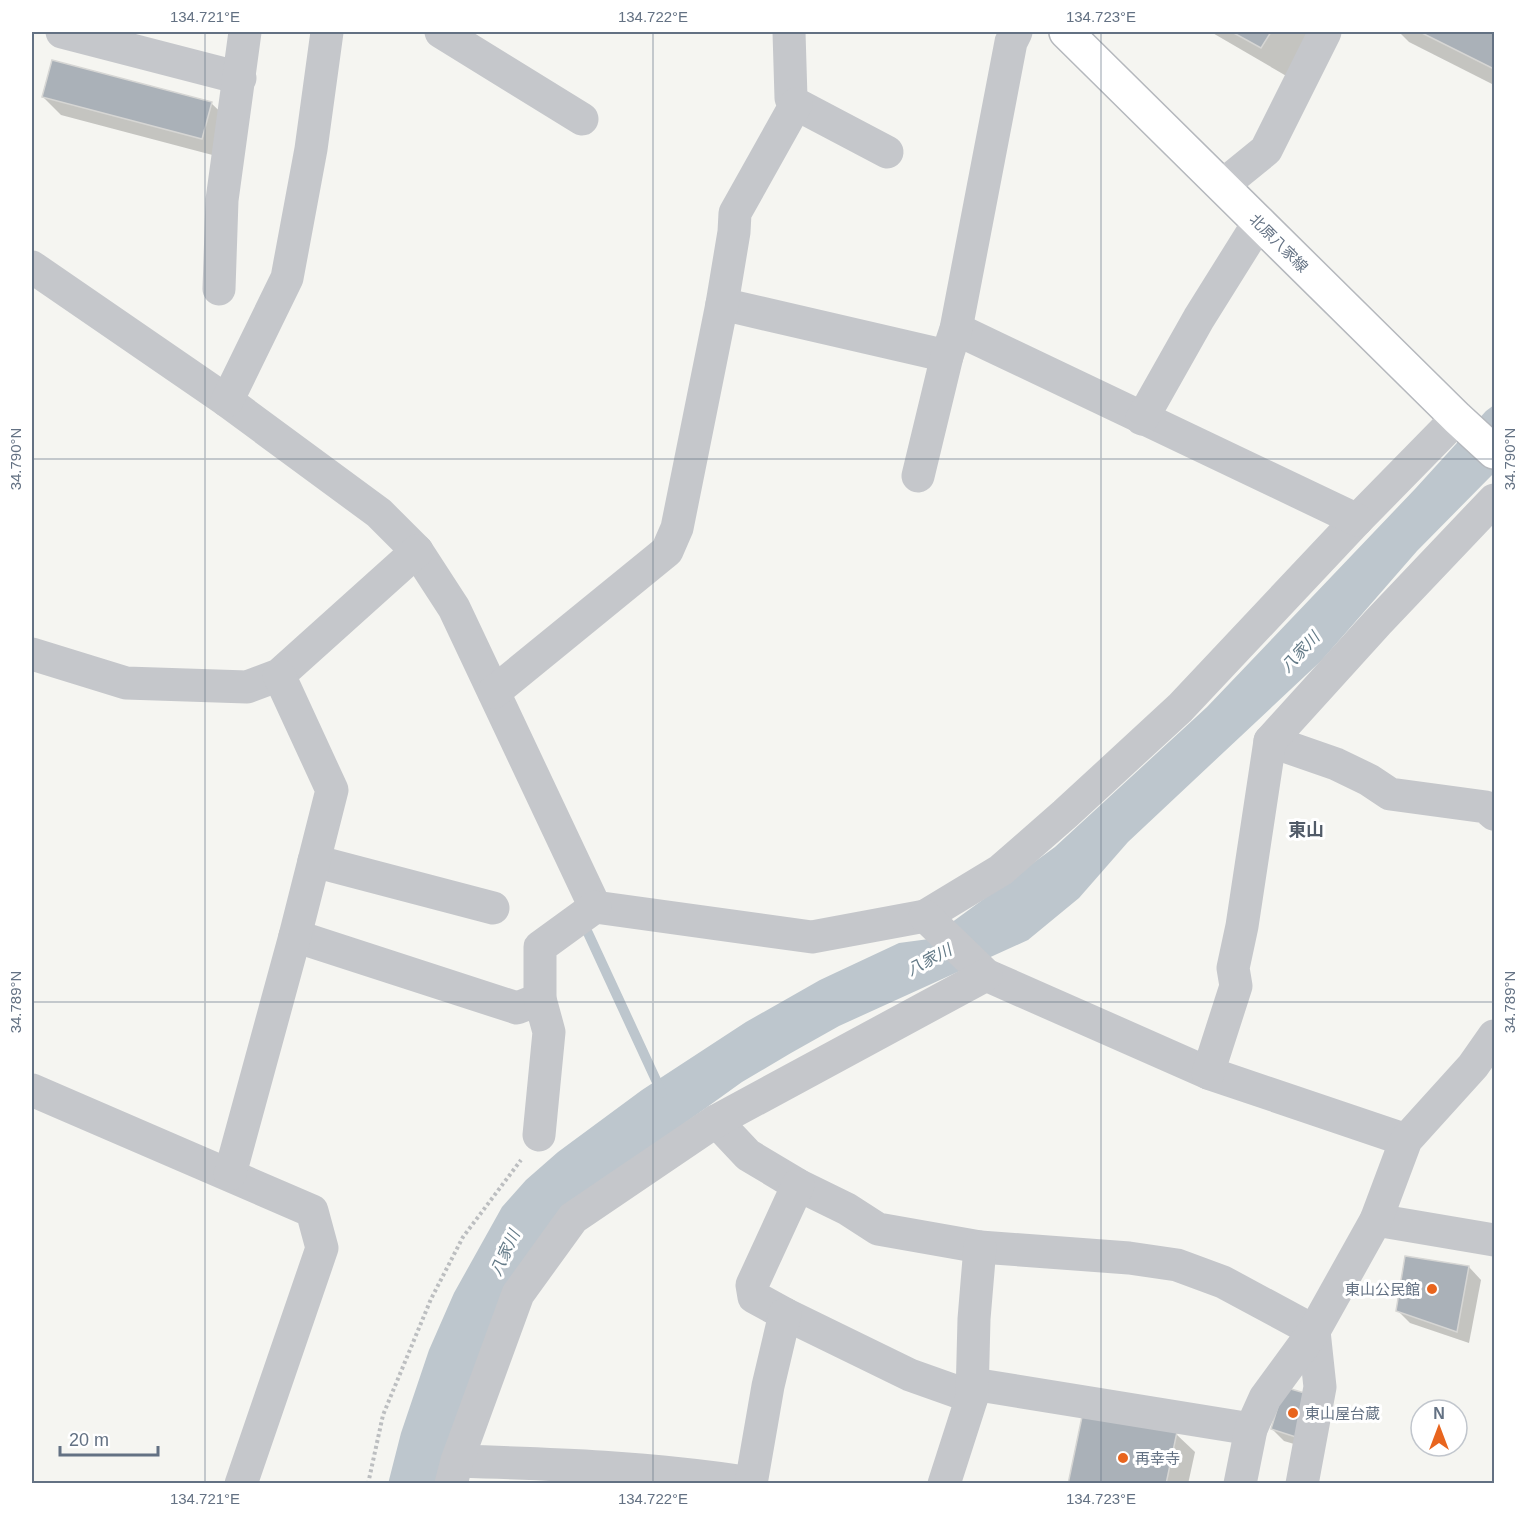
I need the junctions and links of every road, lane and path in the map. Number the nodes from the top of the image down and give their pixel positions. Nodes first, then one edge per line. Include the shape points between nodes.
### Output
1 (62, 32) edge
2 (245, 32) edge
3 (327, 32) edge
4 (441, 32) edge
5 (789, 32) edge
6 (1016, 32) edge
7 (1066, 32) edge
8 (1325, 32) edge
9 (240, 78) junction
10 (796, 104) junction
11 (582, 119) dead end
12 (887, 152) dead end
13 (1223, 185) junction
14 (1258, 222) junction
15 (32, 267) edge
16 (219, 289) dead end
17 (722, 304) junction
18 (951, 342) junction
19 (227, 402) junction
20 (1457, 418) junction
21 (1142, 419) junction
22 (1494, 452) edge
23 (918, 476) dead end
24 (1494, 500) edge
25 (1357, 520) junction
26 (417, 551) junction
27 (32, 654) edge
28 (279, 675) junction
29 (494, 692) junction
30 (1270, 741) junction
31 (1494, 814) edge
32 (314, 861) junction
33 (595, 907) junction
34 (493, 908) dead end
35 (925, 916) junction
36 (295, 936) junction
37 (986, 975) junction
38 (540, 999) junction
39 (1494, 1036) edge
40 (1208, 1073) junction
41 (32, 1090) edge
42 (716, 1121) junction
43 (539, 1135) joint
44 (1406, 1140) junction
45 (230, 1174) junction
46 (798, 1185) junction
47 (1376, 1221) junction
48 (1494, 1240) edge
49 (980, 1247) junction
50 (785, 1314) junction
51 (1314, 1331) junction
52 (972, 1391) junction
53 (1251, 1430) junction
54 (454, 1472) edge
55 (751, 1483) edge
56 (241, 1484) edge
57 (368, 1484) edge
58 (944, 1484) edge
59 (1240, 1484) edge
60 (1302, 1484) edge

1 - 9 street
2 - 9 street
3 - 19 street via 287,278
4 - 11 street
5 - 10 street via 791,98
6 - 18 street
7 - 13 main road, 北原八家線
8 - 13 street via 1266,150
9 - 16 street via 222,200
10 - 12 street
10 - 17 street via 735,213
13 - 14 main road, 北原八家線
14 - 20 main road, 北原八家線
14 - 21 street
15 - 19 street
17 - 18 street
17 - 29 street via 677,528 667,551
18 - 21 street
18 - 23 street
19 - 26 street via 379,513
20 - 22 main road, 北原八家線
20 - 25 street
21 - 25 street
24 - 30 street
25 - 35 street via 1180,708 1001,870
26 - 28 street
26 - 29 street via 454,608
27 - 28 street via 126,683 247,687
28 - 32 street via 332,790
29 - 33 street
30 - 31 street via 1336,764 1390,794 1486,807
30 - 40 street via 1233,968 1236,986
32 - 34 street
32 - 36 street
33 - 35 street via 812,937
33 - 38 street via 540,948
35 - 37 street
36 - 38 street via 517,1008
36 - 45 street
37 - 40 street
37 - 42 street
38 - 43 street via 549,1032
39 - 44 street via 1473,1066
40 - 44 street
41 - 45 street
42 - 46 street via 748,1155
42 - 54 street via 573,1218 560,1233 518,1294
43 - 57 path via 463,1237 431,1299 383,1415
44 - 47 street
45 - 56 street via 312,1211 322,1248
46 - 49 street via 878,1229
46 - 50 street via 752,1285 754,1297
47 - 48 street
47 - 51 street
49 - 51 street via 1177,1265 1223,1282
49 - 52 street
50 - 52 street via 910,1375
50 - 55 street
51 - 53 street via 1265,1398
51 - 60 street via 1320,1387
52 - 53 street
52 - 58 street
53 - 59 street
54 - 55 street via 602,1466

